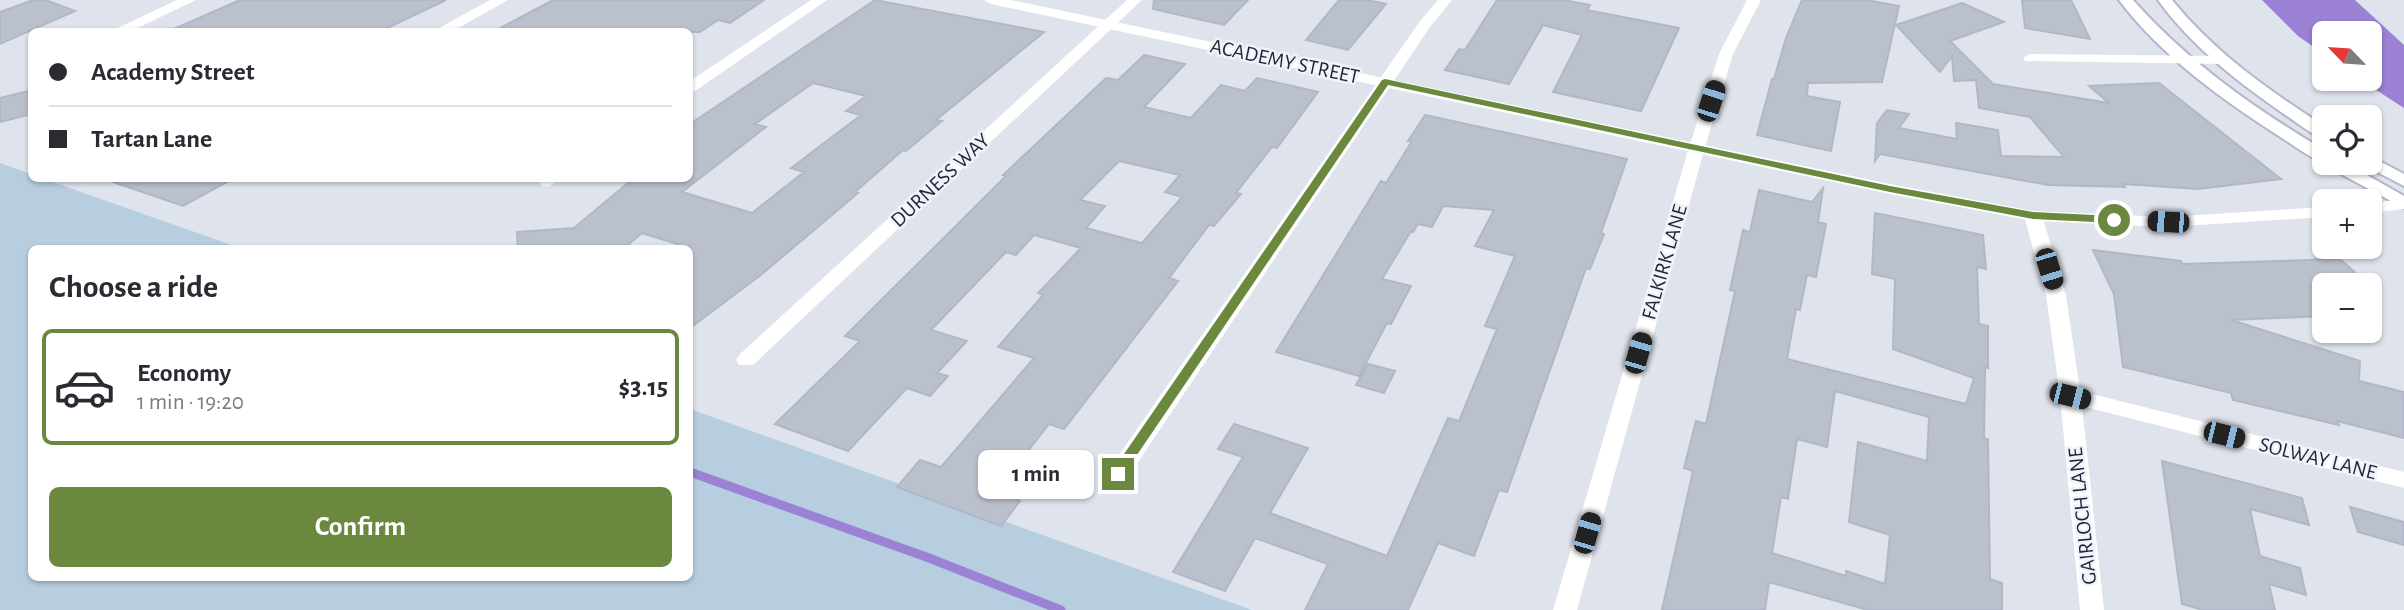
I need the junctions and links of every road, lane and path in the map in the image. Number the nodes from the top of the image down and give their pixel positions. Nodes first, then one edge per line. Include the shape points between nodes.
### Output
1 (190, 0) edge
2 (501, 0) edge
3 (820, 0) edge
4 (991, 0) edge
5 (1135, 0) edge
6 (1446, 0) edge
7 (1754, 0) edge
8 (2126, 0) edge
9 (2165, 0) edge
10 (1108, 24) junction
11 (125, 28) edge
12 (447, 28) edge
13 (2030, 58) dead end
14 (2186, 60) junction
15 (2224, 60) junction
16 (1385, 82) junction
17 (693, 86) edge
18 (2312, 125) edge
19 (1697, 147) junction
20 (2312, 150) edge
21 (2382, 168) edge
22 (2354, 175) edge
23 (2404, 181) edge
24 (2404, 204) edge
25 (2382, 207) edge
26 (2312, 213) edge
27 (2033, 216) junction
28 (746, 360) dead end
29 (2070, 396) junction
30 (1118, 474) dead end
31 (2404, 480) edge
32 (1565, 610) edge
33 (2092, 610) edge

1 - 11 street
2 - 12 street
3 - 17 street
4 - 10 street, ACADEMY STREET
5 - 10 street, DURNESS WAY
6 - 16 street
7 - 19 street, FALKIRK LANE via 1726,54
8 - 14 street
9 - 15 street
10 - 16 street, ACADEMY STREET
10 - 28 street, DURNESS WAY
13 - 14 street
14 - 15 street
14 - 20 street via 2270,126
15 - 18 street
16 - 19 street, ACADEMY STREET
16 - 30 street
19 - 27 street, ACADEMY STREET
19 - 32 street, FALKIRK LANE
21 - 23 street
22 - 24 street
24 - 25 street
26 - 27 street, ACADEMY STREET via 2168,222
27 - 29 street, GAIRLOCH LANE via 2056,295
29 - 31 street, SOLWAY LANE
29 - 33 street, GAIRLOCH LANE

